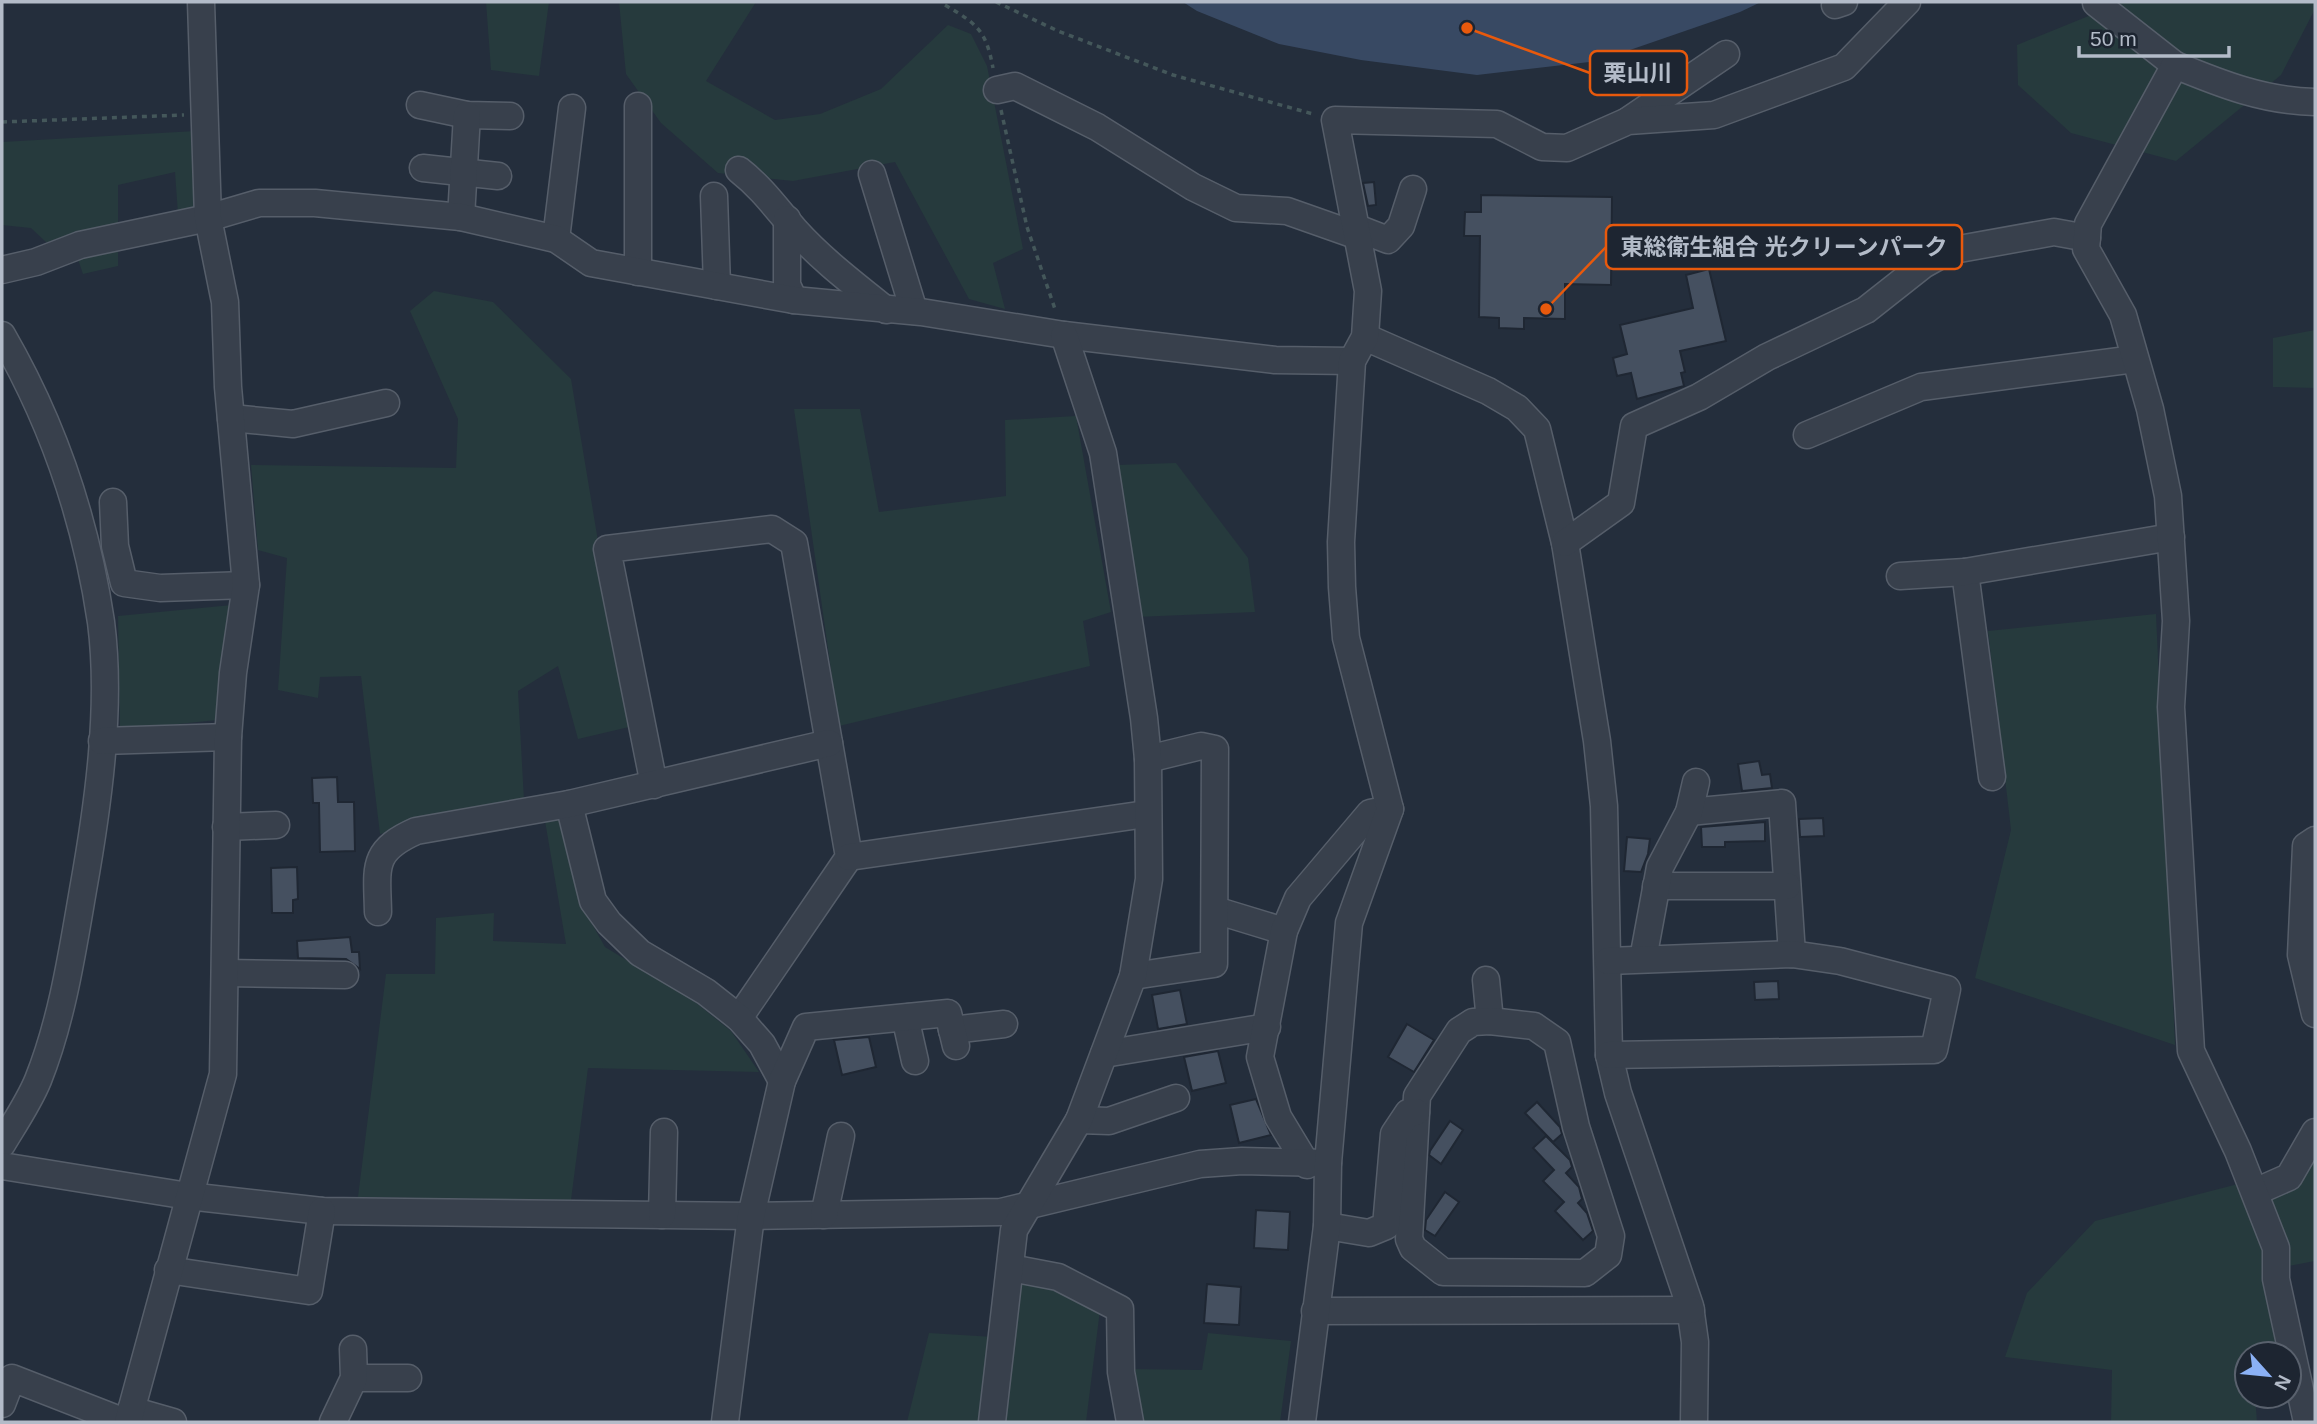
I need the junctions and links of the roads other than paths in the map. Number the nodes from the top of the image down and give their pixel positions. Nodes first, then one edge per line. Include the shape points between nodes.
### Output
1 (201, 2) edge
2 (1907, 2) edge
3 (2096, 3) edge
4 (1726, 54) dead end
5 (2175, 65) junction
6 (997, 90) road end
7 (2315, 102) edge
8 (420, 105) dead end
9 (638, 106) dead end
10 (572, 108) dead end
11 (467, 115) junction
12 (510, 116) dead end
13 (1628, 121) junction
14 (423, 168) dead end
15 (739, 170) dead end
16 (461, 174) junction
17 (872, 174) dead end
18 (498, 176) dead end
19 (1413, 188) dead end
20 (714, 196) dead end
21 (461, 217) junction
22 (208, 218) junction
23 (787, 219) junction
24 (1357, 232) junction
25 (2087, 238) junction
26 (556, 239) junction
27 (2, 270) edge
28 (638, 272) junction
29 (718, 286) junction
30 (794, 300) junction
31 (886, 310) junction
32 (914, 312) junction
33 (2, 335) edge
34 (1064, 335) junction
35 (1365, 337) junction
36 (2135, 359) junction
37 (1352, 361) junction
38 (386, 403) dead end
39 (231, 418) junction
40 (1807, 435) dead end
41 (113, 502) dead end
42 (2171, 537) junction
43 (1565, 543) junction
44 (1965, 572) junction
45 (1900, 576) dead end
46 (246, 585) junction
47 (228, 737) junction
48 (102, 741) junction
49 (829, 743) junction
50 (1148, 759) junction
51 (1992, 778) dead end
52 (1696, 782) dead end
53 (654, 785) junction
54 (569, 804) junction
55 (1390, 809) junction
56 (1689, 812) junction
57 (1146, 814) junction
58 (276, 825) dead end
59 (226, 827) junction
60 (2315, 840) edge
61 (849, 857) junction
62 (1656, 886) junction
63 (1787, 887) junction
64 (1215, 910) junction
65 (378, 912) dead end
66 (1284, 931) junction
67 (1791, 954) junction
68 (1643, 959) junction
69 (1608, 961) junction
70 (225, 973) junction
71 (345, 975) dead end
72 (1133, 976) junction
73 (1486, 980) dead end
74 (2315, 1014) edge
75 (909, 1017) junction
76 (739, 1018) junction
77 (1490, 1021) junction
78 (1004, 1024) dead end
79 (1267, 1027) junction
80 (1104, 1054) junction
81 (1609, 1055) junction
82 (915, 1061) dead end
83 (782, 1081) junction
84 (1176, 1098) dead end
85 (1416, 1112) junction
86 (1079, 1120) junction
87 (664, 1132) dead end
88 (2315, 1132) edge
89 (841, 1136) dead end
90 (2, 1144) edge
91 (1317, 1164) junction
92 (2, 1166) edge
93 (2255, 1192) junction
94 (188, 1196) junction
95 (1026, 1208) junction
96 (322, 1211) junction
97 (824, 1214) junction
98 (663, 1215) junction
99 (751, 1216) junction
100 (1327, 1226) junction
101 (1011, 1268) junction
102 (169, 1270) junction
103 (1691, 1310) junction
104 (1315, 1311) junction
105 (353, 1349) dead end
106 (354, 1378) junction
107 (408, 1378) dead end
108 (2, 1404) edge
109 (128, 1418) edge
110 (173, 1422) edge
111 (333, 1422) edge
112 (725, 1422) edge
113 (992, 1422) edge
114 (1130, 1422) edge
115 (1302, 1422) edge
116 (1694, 1422) edge
117 (2306, 1422) edge

1 - 22 street
2 - 13 street via 1844,67 1714,115
3 - 5 street
4 - 13 street
5 - 7 street via 2242,91 2277,100
5 - 25 street via 2088,224
6 - 24 street via 1014,86 1097,127 1193,187 1236,208 1287,211
8 - 11 street
9 - 28 street
10 - 26 street
11 - 12 street
11 - 16 street
13 - 24 street via 1567,148 1542,147 1497,124 1335,120
14 - 16 street
15 - 23 street via 763,189
16 - 18 street
16 - 21 street
17 - 32 street
19 - 24 street via 1401,226 1388,240
20 - 29 street
21 - 22 street via 315,203 259,203
21 - 26 street
22 - 27 street via 80,245
22 - 39 street via 225,302
23 - 30 street via 787,285
23 - 31 street via 832,266
24 - 35 street via 1368,291
25 - 36 street via 2086,249 2123,315
25 - 43 street via 2054,232 1948,251 1866,310 1634,426 1621,503
26 - 28 street via 591,263
28 - 29 street
29 - 30 street
30 - 31 street
31 - 32 street
32 - 34 street
33 - 48 street via 30,384 62,461 87,552 101,624
34 - 37 street via 1275,360
34 - 50 street via 1103,453
35 - 37 street
35 - 43 street via 1517,408 1537,429
36 - 40 street via 1921,387
36 - 42 street via 2165,484
37 - 55 street via 1341,542 1346,638
38 - 39 street via 293,424
39 - 46 street
41 - 46 street via 115,546 124,583 160,588
42 - 44 street
42 - 93 street via 2176,621 2171,707 2191,1051
43 - 69 street via 1598,741
44 - 45 street
44 - 51 street
46 - 47 street
47 - 48 street
47 - 59 street
48 - 90 street via 98,802 56,1028 37,1082
49 - 53 street
49 - 53 street via 794,543 786,535 772,529 607,549
49 - 61 street
50 - 57 street
50 - 64 street via 1201,746 1215,749
52 - 56 street
53 - 54 street
54 - 65 street via 416,831 397,839 381,853 377,868
54 - 76 street via 593,901 608,923 640,953 706,992
55 - 66 street via 1370,813 1298,898
55 - 91 street via 1349,923
56 - 62 street via 1660,867
56 - 63 street via 1782,803
57 - 61 street
57 - 72 street via 1149,879
58 - 59 street
59 - 70 street
60 - 74 street via 2305,846 2301,955
61 - 76 street
62 - 63 street
62 - 68 street
63 - 67 street
64 - 66 street
64 - 72 street via 1214,964
66 - 79 street
67 - 68 street
67 - 81 street via 1840,961 1947,989 1934,1050
68 - 69 street
69 - 81 street
70 - 71 street
70 - 94 street via 223,1074
72 - 80 street
73 - 77 street
75 - 78 street via 948,1013 954,1038
75 - 82 street
75 - 83 street via 806,1027
76 - 83 street via 762,1044
77 - 85 street via 1474,1022 1459,1031 1417,1096
77 - 85 street via 1534,1026 1557,1042 1576,1127 1611,1236 1608,1255 1600,1265 1585,1273 1443,1272 1429,1263 1409,1239
79 - 80 street
79 - 91 street via 1260,1057 1278,1117
80 - 86 street
81 - 103 street
83 - 99 street
84 - 86 street via 1109,1121
85 - 100 street via 1408,1113 1394,1134 1386,1226 1369,1233
86 - 95 street
87 - 98 street
88 - 93 street via 2289,1177
89 - 97 street
91 - 95 street via 1200,1164
91 - 100 street
92 - 94 street
93 - 117 street via 2276,1248 2276,1279
94 - 96 street
94 - 102 street
95 - 97 street
95 - 101 street via 1014,1230
96 - 98 street
96 - 102 street via 309,1291
97 - 99 street
98 - 99 street
99 - 112 street
100 - 104 street
101 - 113 street
101 - 114 street via 1058,1277 1120,1309 1121,1372
102 - 109 street
103 - 104 street
103 - 116 street
104 - 115 street
105 - 106 street
106 - 107 street
106 - 111 street
108 - 109 street via 12,1378
109 - 110 street

